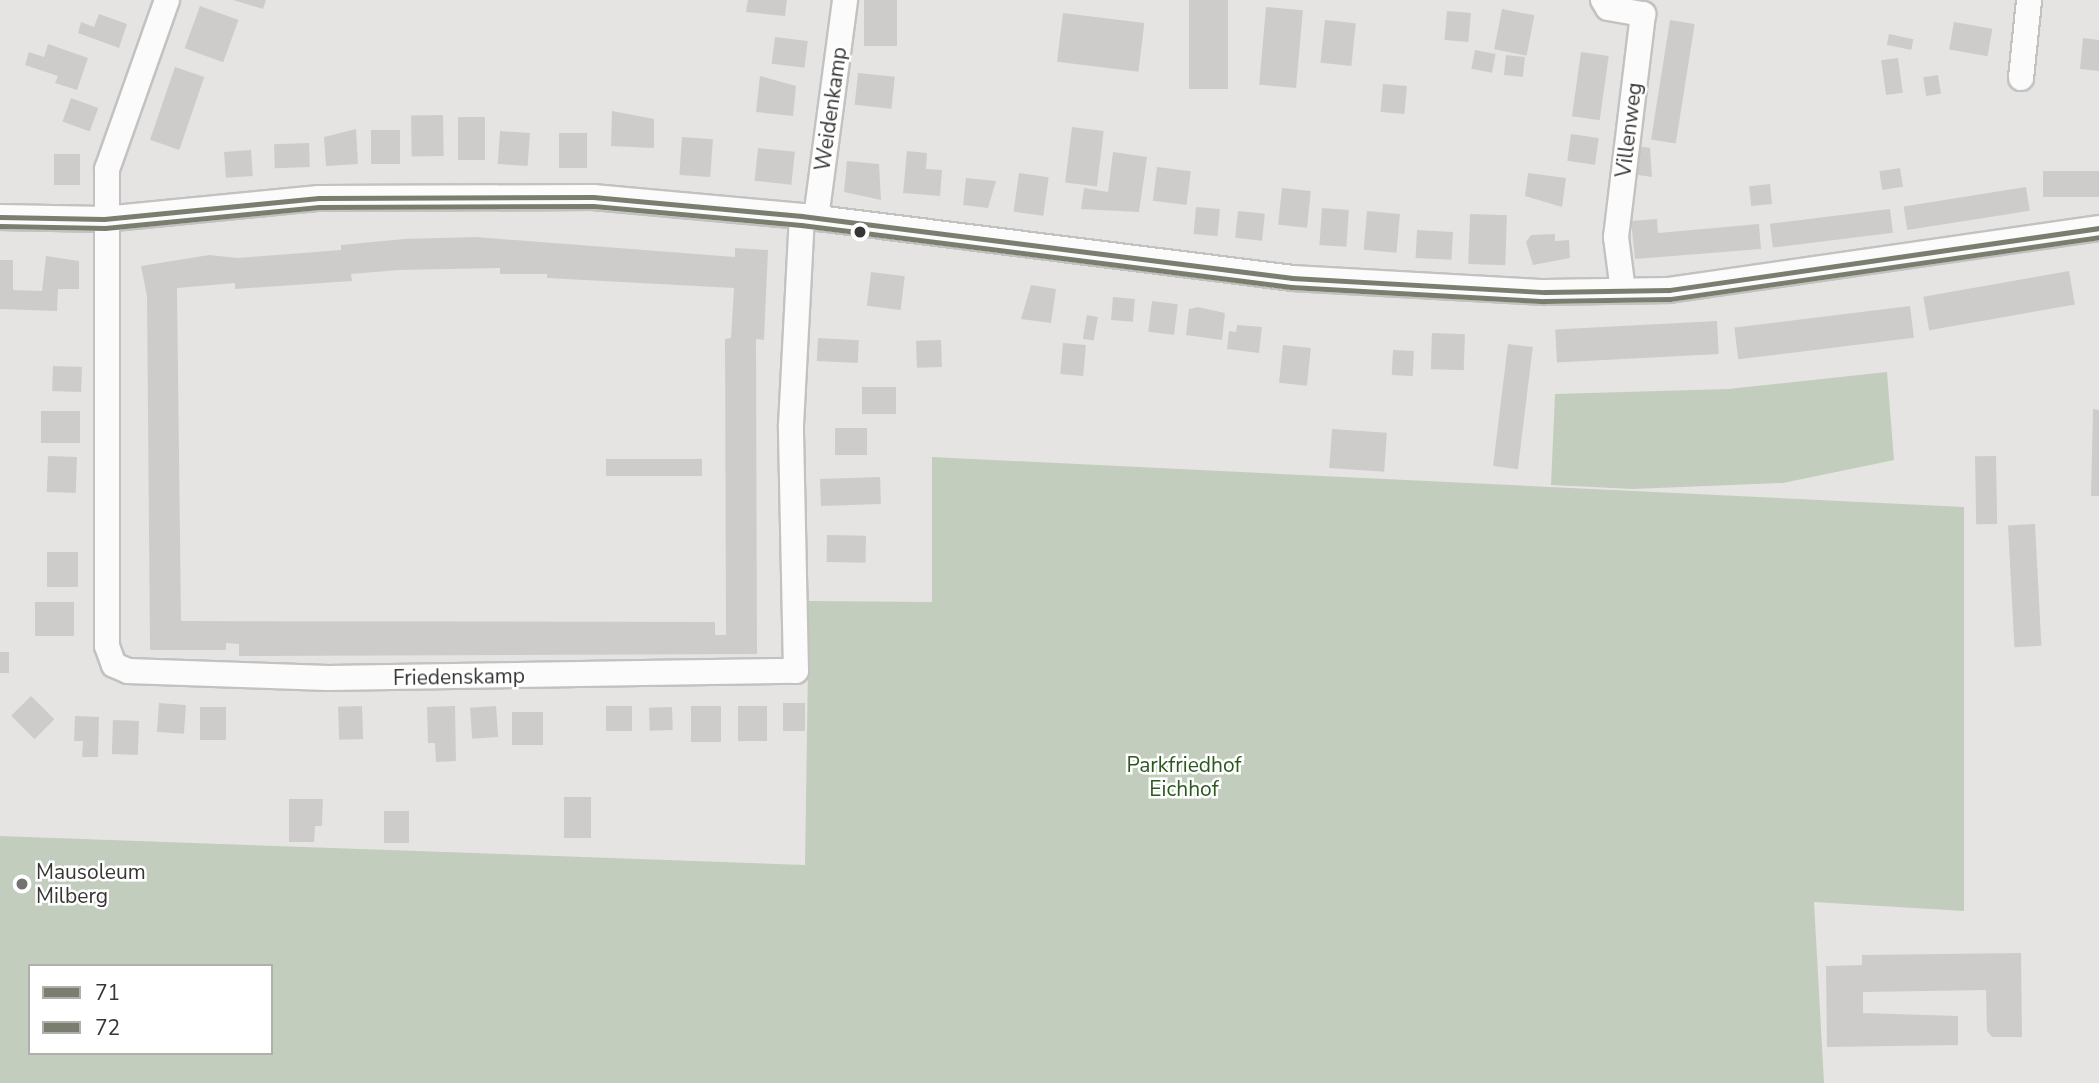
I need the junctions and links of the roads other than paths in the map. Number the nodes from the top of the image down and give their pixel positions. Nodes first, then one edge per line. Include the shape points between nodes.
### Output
1 (167, 0) edge
2 (845, 0) edge
3 (1603, 0) edge
4 (2029, 0) edge
5 (2021, 78) dead end
6 (0, 217) edge
7 (809, 217) junction
8 (104, 219) junction
9 (2099, 228) edge
10 (1623, 290) junction

1 - 8 street via 107,169
2 - 7 street, Weidenkamp
3 - 10 street, Villenweg via 1608,8 1643,14 1616,237
4 - 5 street
6 - 8 street
7 - 8 street via 593,197 480,194 320,198
7 - 8 street, Friedenskamp via 791,425 796,671 328,678 128,671 114,664 107,646
7 - 10 street via 1292,278 1499,291
9 - 10 street via 1669,290

